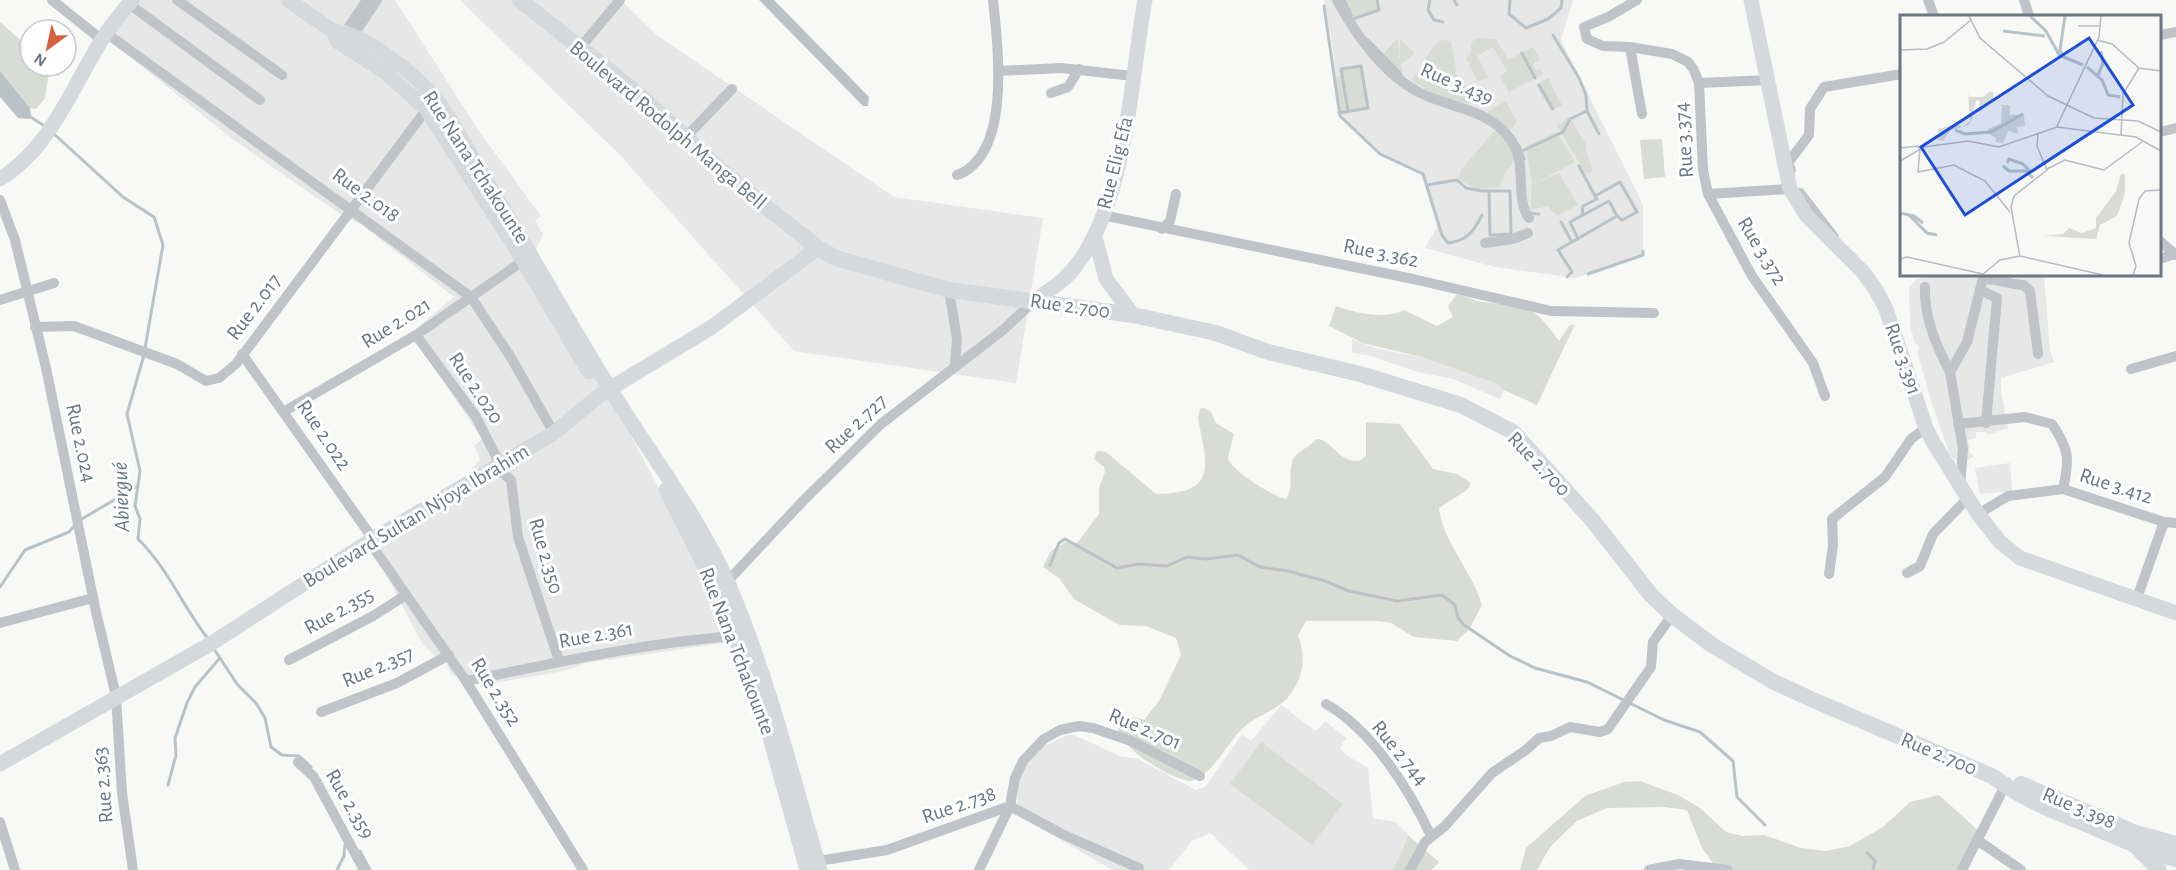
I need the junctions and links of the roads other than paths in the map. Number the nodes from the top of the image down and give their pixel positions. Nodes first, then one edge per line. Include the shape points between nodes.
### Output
1 (52, 0) edge
2 (177, 0) edge
3 (288, 0) edge
4 (367, 0) edge
5 (377, 0) edge
6 (520, 0) edge
7 (620, 0) edge
8 (993, 0) edge
9 (1144, 0) edge
10 (1337, 0) edge
11 (1637, 0) edge
12 (1751, 0) edge
13 (1928, 0) edge
14 (2024, 0) edge
15 (130, 2) edge
16 (1934, 15) edge
17 (2029, 15) edge
18 (2176, 32) edge
19 (2161, 35) edge
20 (104, 36) junction
21 (343, 37) junction
22 (1630, 47) junction
23 (579, 49) junction
24 (1079, 69) junction
25 (998, 71) junction
26 (1900, 74) edge
27 (282, 75) dead end
28 (1133, 76) junction
29 (1769, 80) junction
30 (1699, 83) junction
31 (732, 89) dead end
32 (1051, 93) dead end
33 (260, 100) dead end
34 (431, 104) junction
35 (1642, 114) dead end
36 (2176, 128) edge
37 (2161, 132) edge
38 (685, 138) junction
39 (957, 175) dead end
40 (0, 179) edge
41 (1790, 189) junction
42 (1176, 194) dead end
43 (1708, 194) junction
44 (0, 200) edge
45 (352, 208) junction
46 (1102, 215) junction
47 (1529, 218) dead end
48 (1162, 229) junction
49 (1528, 232) dead end
50 (1095, 237) junction
51 (517, 240) junction
52 (2161, 242) edge
53 (1485, 243) dead end
54 (818, 248) junction
55 (1844, 253) junction
56 (2176, 255) edge
57 (2161, 259) edge
58 (524, 261) junction
59 (1982, 281) edge
60 (54, 283) dead end
61 (1925, 287) dead end
62 (949, 290) junction
63 (25, 291) junction
64 (471, 297) junction
65 (0, 300) edge
66 (1034, 301) junction
67 (1654, 313) dead end
68 (1133, 315) junction
69 (35, 327) junction
70 (416, 335) junction
71 (243, 354) junction
72 (2038, 354) dead end
73 (2176, 356) edge
74 (955, 366) junction
75 (2131, 369) dead end
76 (1950, 372) junction
77 (606, 392) junction
78 (1826, 396) dead end
79 (285, 411) junction
80 (1986, 423) junction
81 (1959, 424) junction
82 (1926, 428) junction
83 (554, 433) junction
84 (500, 464) junction
85 (2063, 489) junction
86 (1964, 493) junction
87 (1978, 514) junction
88 (2164, 522) junction
89 (2176, 523) edge
90 (373, 538) junction
91 (1907, 573) dead end
92 (1829, 574) dead end
93 (723, 586) junction
94 (406, 595) junction
95 (93, 598) junction
96 (2136, 601) junction
97 (2176, 613) edge
98 (1672, 615) junction
99 (0, 623) edge
100 (734, 636) junction
101 (449, 655) junction
102 (289, 660) dead end
103 (559, 660) junction
104 (466, 681) junction
105 (116, 696) junction
106 (1326, 704) dead end
107 (321, 712) dead end
108 (298, 762) dead end
109 (0, 764) edge
110 (1200, 776) dead end
111 (2002, 781) junction
112 (1011, 806) junction
113 (0, 822) edge
114 (1431, 836) junction
115 (1977, 840) junction
116 (2133, 844) junction
117 (2173, 854) edge
118 (815, 867) edge
119 (1139, 868) dead end
120 (15, 870) edge
121 (133, 870) edge
122 (364, 870) edge
123 (583, 870) edge
124 (979, 870) edge
125 (1410, 870) edge
126 (1649, 870) edge
127 (1728, 870) edge
128 (1962, 870) edge
129 (2021, 870) edge
130 (2159, 870) edge

1 - 20 street, Rue 2.018
2 - 27 street
3 - 21 main road, Rue Nana Tchakounte
4 - 21 street
5 - 21 street
6 - 23 main road, Boulevard Rodolph Manga Bell
7 - 23 street
8 - 25 street
9 - 28 main road, Rue Elig Efa
10 - 47 street, Rue 3.439 via 1351,27 1401,80 1424,95 1483,116 1509,136 1520,154 1523,210
11 - 22 street via 1584,27 1587,39 1603,46
12 - 29 main road, Rue 3.391
13 - 16 street
14 - 17 street
15 - 20 main road
15 - 33 street
18 - 19 street
20 - 40 main road via 44,138 20,165
20 - 45 street, Rue 2.018
21 - 34 main road, Rue Nana Tchakounte via 401,66
22 - 30 street, Rue 3.374 via 1672,54 1688,62
22 - 35 street, Rue 3.374
23 - 38 main road, Boulevard Rodolph Manga Bell via 638,93
24 - 25 street
24 - 28 street
24 - 32 street via 1068,87
25 - 39 street via 998,107 990,138 978,162
26 - 55 street via 1824,87 1810,109 1809,135 1788,163 1800,194
28 - 46 main road, Rue Elig Efa via 1123,144
29 - 30 street, Rue 3.374
29 - 41 main road, Rue 3.391
30 - 43 street, Rue 3.374 via 1703,170
31 - 38 street
34 - 45 street, Rue 2.017
34 - 51 main road, Rue Nana Tchakounte
36 - 37 street
38 - 54 main road, Boulevard Rodolph Manga Bell
41 - 43 street, Rue 3.372
41 - 55 main road, Rue 3.391 via 1807,216
42 - 48 street via 1170,220
43 - 78 street, Rue 3.372 via 1752,276 1813,363
44 - 63 street, Rue 2.024 via 15,240
45 - 64 street, Rue 2.018
45 - 71 street, Rue 2.017
46 - 48 street, Rue 3.362
46 - 50 main road, Rue Elig Efa
48 - 67 street, Rue 3.362 via 1551,311
49 - 53 street via 1513,239
50 - 66 main road, Rue Elig Efa via 1064,279
50 - 68 main road via 1106,279
51 - 58 main road, Rue Nana Tchakounte
51 - 77 main road, Rue Nana Tchakounte
52 - 56 street
54 - 62 main road, Rue 2.700 via 845,261
54 - 77 main road, Boulevard Sultan Njoya Ibrahim via 712,327
55 - 82 main road, Rue 3.391 via 1863,272 1886,309
56 - 57 street
58 - 64 street, Rue 2.021
58 - 77 main road, Rue Nana Tchakounte
59 - 72 street via 1999,278 2010,285 2025,285 2030,291
59 - 76 street via 1967,342
59 - 80 street via 1997,298
60 - 63 street
61 - 76 street via 1929,324
62 - 66 main road, Rue 2.700
62 - 74 street via 957,339
63 - 65 street
63 - 69 street, Rue 2.024
64 - 70 street, Rue 2.021
64 - 83 street, Rue 2.018
66 - 68 main road, Rue 2.700
66 - 74 street, Rue 2.727
68 - 98 main road, Rue 2.700 via 1195,327 1268,352 1360,374 1461,405 1513,432
69 - 71 street, Rue 2.017 via 74,326 177,364 210,382 230,370
69 - 95 street, Rue 2.024
70 - 79 street, Rue 2.021
70 - 84 street, Rue 2.020 via 476,417
71 - 79 street, Rue 2.022
73 - 75 street
74 - 93 street, Rue 2.727 via 881,424
76 - 81 street
77 - 83 main road, Boulevard Sultan Njoya Ibrahim
77 - 93 main road, Rue Nana Tchakounte via 661,473
79 - 90 street, Rue 2.022
80 - 81 street
80 - 85 street via 2025,417 2052,424 2064,442 2069,464
81 - 86 street
82 - 86 main road, Rue 3.391
82 - 92 street via 1911,439 1885,477 1832,519
83 - 84 main road, Boulevard Sultan Njoya Ibrahim
84 - 90 main road, Boulevard Sultan Njoya Ibrahim
84 - 103 street, Rue 2.350 via 500,471 511,480 518,537
85 - 87 street, Rue 3.412 via 2008,496
85 - 88 street, Rue 3.412
86 - 87 main road, Rue 3.391
86 - 91 street via 1933,534 1920,566
87 - 96 main road, Rue 3.391 via 2000,542 2020,558
88 - 89 street, Rue 3.412
88 - 96 street
90 - 94 street, Rue 2.352 via 373,547
90 - 105 main road, Boulevard Sultan Njoya Ibrahim via 212,643
93 - 100 main road, Rue Nana Tchakounte
93 - 118 main road, Rue Nana Tchakounte via 771,701
94 - 101 street, Rue 2.352
94 - 102 street, Rue 2.355
95 - 99 street
95 - 105 street, Rue 2.024
96 - 97 main road, Rue 3.391
98 - 111 main road, Rue 2.700 via 1712,645 1772,681
98 - 114 street via 1653,642 1651,667 1608,729 1600,732 1570,727 1539,738 1492,773 1445,826
100 - 103 street, Rue 2.361 via 674,640
100 - 118 main road, Rue Nana Tchakounte
101 - 104 street, Rue 2.352
101 - 107 street, Rue 2.357 via 397,683
103 - 104 street, Rue 2.361
104 - 123 street, Rue 2.352
105 - 109 main road, Boulevard Sultan Njoya Ibrahim
105 - 121 street, Rue 2.363 via 122,794
106 - 114 street, Rue 2 744 via 1349,721 1383,757 1416,804
108 - 122 street, Rue 2.359 via 314,777
110 - 112 street, Rue 2.701 via 1131,741 1079,726 1044,739 1023,761 1015,778
111 - 115 street
111 - 116 main road, Rue 2.700 via 2059,813
111 - 117 main road, Rue 3.398
112 - 118 street, Rue 2.738 via 887,850
112 - 119 street, Rue 2.738
112 - 124 street, Rue 2.701
113 - 120 street
114 - 125 street
115 - 128 street
115 - 129 street
116 - 117 main road, Rue 2.700 via 2152,854
116 - 130 main road
126 - 127 street via 1679,864

